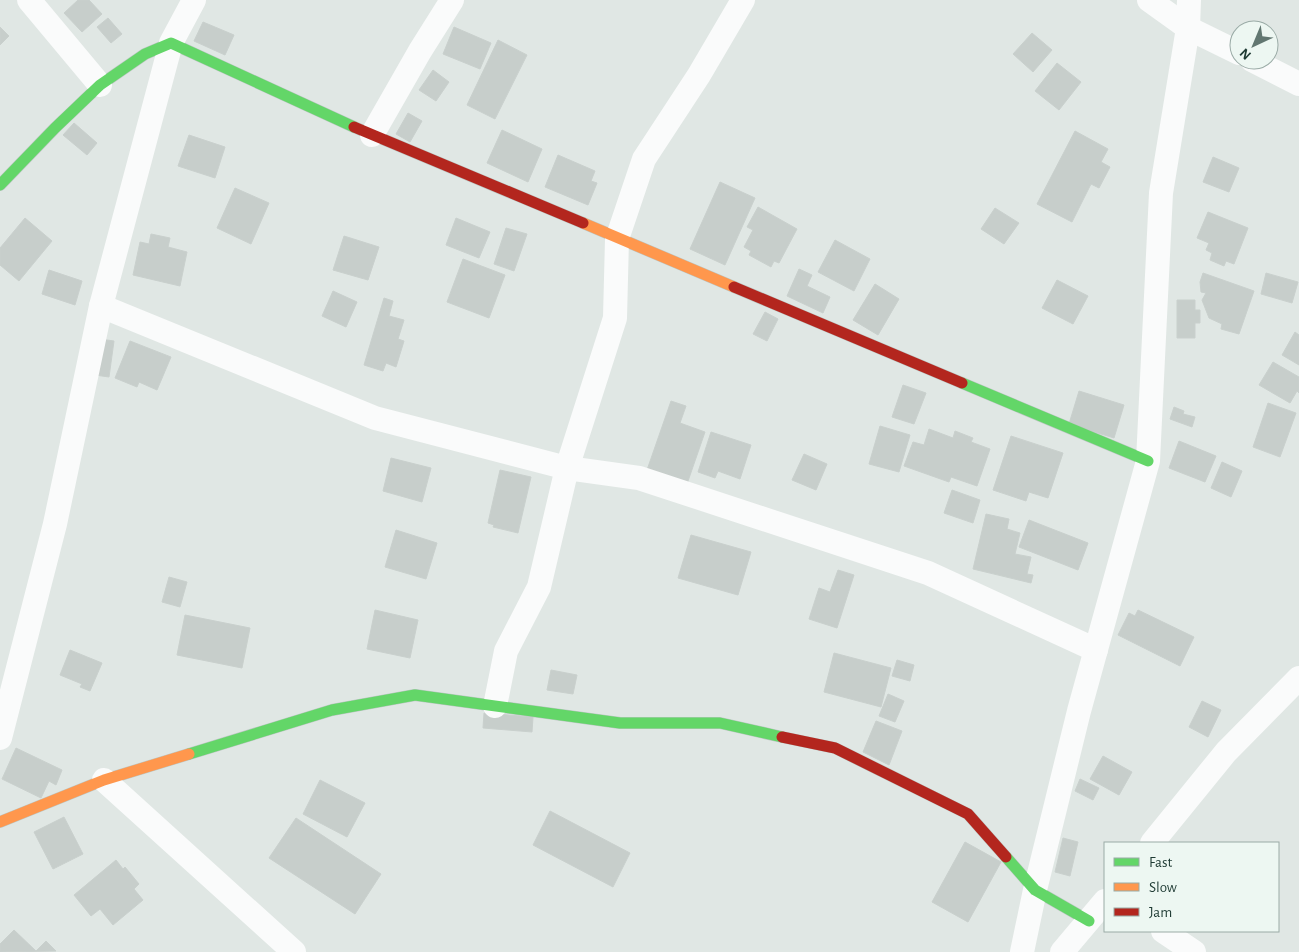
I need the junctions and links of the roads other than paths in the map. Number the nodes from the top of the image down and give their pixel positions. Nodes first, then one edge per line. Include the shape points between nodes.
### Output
1 (29, 0) edge
2 (194, 0) edge
3 (452, 0) edge
4 (744, 0) edge
5 (1149, 0) edge
6 (1189, 0) edge
7 (1188, 28) junction
8 (171, 43) junction
9 (1229, 49) edge
10 (1272, 70) edge
11 (1299, 84) edge
12 (100, 86) junction
13 (372, 135) junction
14 (0, 185) edge
15 (617, 239) junction
16 (101, 306) junction
17 (1148, 461) junction
18 (566, 468) junction
19 (1096, 650) junction
20 (1299, 678) edge
21 (495, 706) junction
22 (0, 738) edge
23 (104, 780) junction
24 (0, 822) edge
25 (1153, 842) edge
26 (1034, 890) junction
27 (1104, 902) edge
28 (1089, 920) junction
29 (1164, 932) edge
30 (294, 952) edge
31 (1022, 952) edge
32 (1062, 952) edge
33 (1194, 952) edge

1 - 12 street
2 - 8 street
3 - 13 street
4 - 15 street via 644,159
5 - 7 street
6 - 7 street
7 - 9 street
7 - 17 street via 1161,193
8 - 12 street via 146,54
8 - 13 street
8 - 16 street
10 - 11 street
12 - 14 street
13 - 15 street
15 - 17 street
15 - 18 street via 615,318
16 - 18 street via 375,418
16 - 22 street via 55,524
17 - 19 street
18 - 19 street via 639,478 928,573
18 - 21 street via 539,587 506,651
19 - 26 street
20 - 25 street via 1226,752
21 - 23 street via 416,695 332,710
21 - 26 street via 620,723 720,723 835,748 968,814
23 - 24 street
23 - 30 street
26 - 28 street
26 - 31 street
27 - 28 street
28 - 32 street
29 - 33 street

